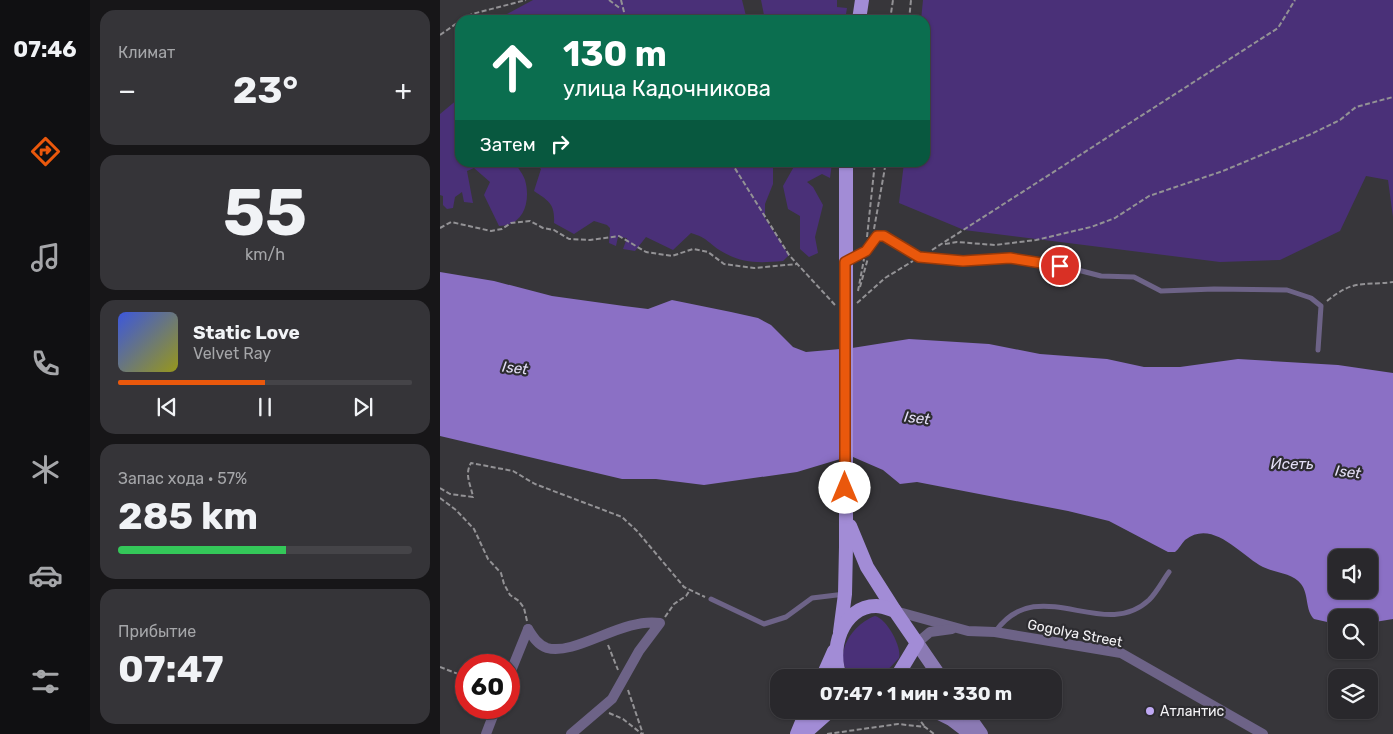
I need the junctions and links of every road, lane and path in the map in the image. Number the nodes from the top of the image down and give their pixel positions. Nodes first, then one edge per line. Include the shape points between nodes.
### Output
1 (526, 0) edge
2 (609, 0) edge
3 (620, 0) edge
4 (862, 0) edge
5 (893, 0) edge
6 (911, 0) edge
7 (1296, 0) edge
8 (622, 10) junction
9 (470, 15) edge
10 (624, 15) edge
11 (860, 15) edge
12 (891, 15) edge
13 (910, 15) edge
14 (455, 24) edge
15 (440, 35) edge
16 (1393, 97) edge
17 (733, 167) edge
18 (846, 167) edge
19 (874, 167) edge
20 (440, 228) edge
21 (943, 245) junction
22 (866, 251) junction
23 (919, 257) junction
24 (845, 262) junction
25 (796, 264) junction
26 (1393, 282) edge
27 (840, 305) junction
28 (1321, 306) junction
29 (1318, 350) dead end
30 (440, 488) edge
31 (845, 491) junction
32 (440, 498) edge
33 (1169, 572) dead end
34 (690, 590) junction
35 (845, 594) junction
36 (711, 600) joint
37 (895, 611) junction
38 (660, 623) junction
39 (528, 629) junction
40 (968, 631) junction
41 (840, 632) junction
42 (995, 632) junction
43 (917, 643) junction
44 (836, 646) junction
45 (518, 654) edge
46 (440, 667) edge
47 (826, 669) edge
48 (837, 669) edge
49 (901, 669) edge
50 (935, 669) edge
51 (455, 673) edge
52 (594, 714) junction
53 (492, 719) edge
54 (804, 719) edge
55 (821, 719) edge
56 (918, 719) edge
57 (951, 719) edge
58 (970, 719) edge
59 (924, 727) junction
60 (486, 734) edge
61 (570, 734) edge
62 (642, 734) edge
63 (797, 734) edge
64 (804, 734) edge
65 (826, 734) edge
66 (934, 734) edge
67 (971, 734) edge
68 (981, 734) edge
69 (1263, 734) edge

1 - 9 path
2 - 8 path
3 - 8 path
4 - 11 main road
5 - 12 path
6 - 13 path
7 - 21 path via 1278,28
8 - 10 path
14 - 15 path
16 - 21 path via 1356,107 1340,120 1309,135 1223,171 1149,196 1115,218 1091,227 1036,240 995,245 957,242
17 - 25 path
18 - 24 main road
19 - 22 path
20 - 25 path via 451,222 491,231 511,223 530,221 569,239 619,236 646,252 672,256 693,249 708,252 724,264 754,268
21 - 23 path
22 - 23 lane via 877,236 884,236
22 - 23 path via 856,304 885,278
22 - 24 lane
23 - 28 lane via 963,261 1010,258 1043,262 1101,276 1134,277 1161,291 1287,290 1311,298
24 - 27 main road
25 - 27 path
26 - 28 path via 1351,285
27 - 31 main road
28 - 29 lane
30 - 34 path via 450,494 473,496 468,485 471,463 513,471 535,484 622,517
31 - 35 main road
31 - 37 main road via 849,524 860,554
32 - 39 path via 474,529 488,559 501,573 510,595 524,608
33 - 42 lane via 1149,600 1116,616 1030,606 1013,613
34 - 36 path
34 - 38 path
35 - 36 lane via 812,598 786,617 764,624
35 - 41 main road
37 - 40 street, Gogolya Street
37 - 41 main road via 876,606 862,609
37 - 43 main road
38 - 39 street via 640,622 578,645 548,648 537,642
38 - 52 street via 639,651 612,699
39 - 45 street
40 - 42 street, Gogolya Street
40 - 43 street via 930,632
41 - 44 main road
42 - 69 street, Gogolya Street via 1121,653
43 - 49 main road
43 - 50 main road
44 - 47 main road
44 - 48 main road
46 - 51 path
52 - 61 street
52 - 62 path via 616,714
53 - 60 street
54 - 63 main road
55 - 64 main road
56 - 59 path
57 - 67 main road
58 - 68 main road
59 - 65 path via 898,724
59 - 66 path

